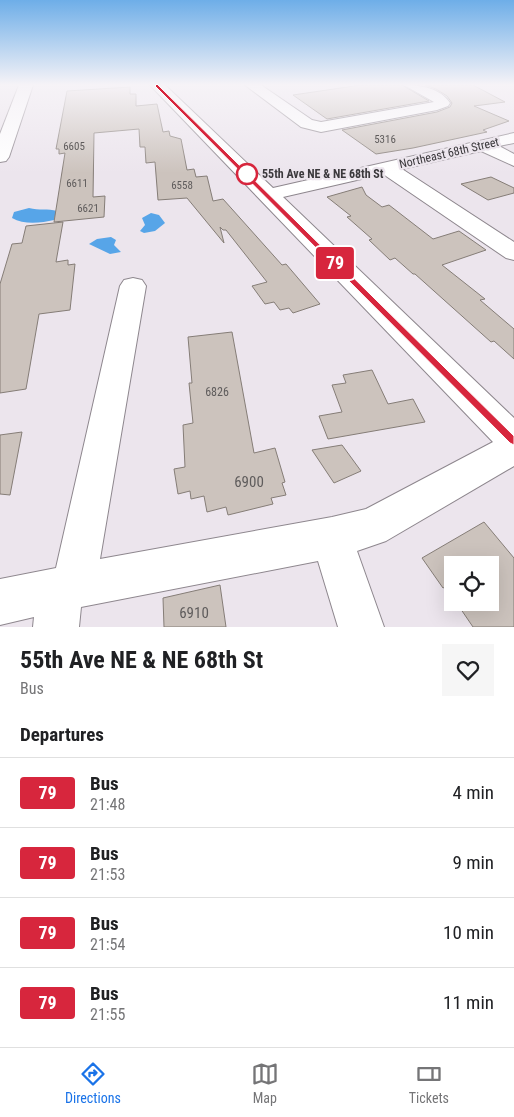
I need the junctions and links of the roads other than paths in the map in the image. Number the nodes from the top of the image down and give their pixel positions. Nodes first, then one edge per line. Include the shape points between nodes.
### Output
1 (15, 114) edge
2 (187, 114) edge
3 (296, 114) edge
4 (394, 114) edge
5 (514, 138) edge
6 (483, 145) junction
7 (2, 147) edge
8 (514, 161) edge
9 (387, 168) junction
10 (267, 194) junction
11 (514, 254) edge
12 (132, 286) dead end
13 (514, 440) edge
14 (514, 448) edge
15 (332, 538) junction
16 (63, 601) edge
17 (0, 602) edge
18 (361, 627) edge

1 - 7 street
2 - 10 street
3 - 4 street via 313,126 328,127
5 - 6 street, Northeast 68th Street
6 - 8 street
6 - 9 street, Northeast 68th Street
9 - 10 street, Northeast 68th Street
9 - 11 street
10 - 13 street
12 - 16 street
14 - 15 street via 372,527
15 - 16 street
15 - 18 street
16 - 17 street

